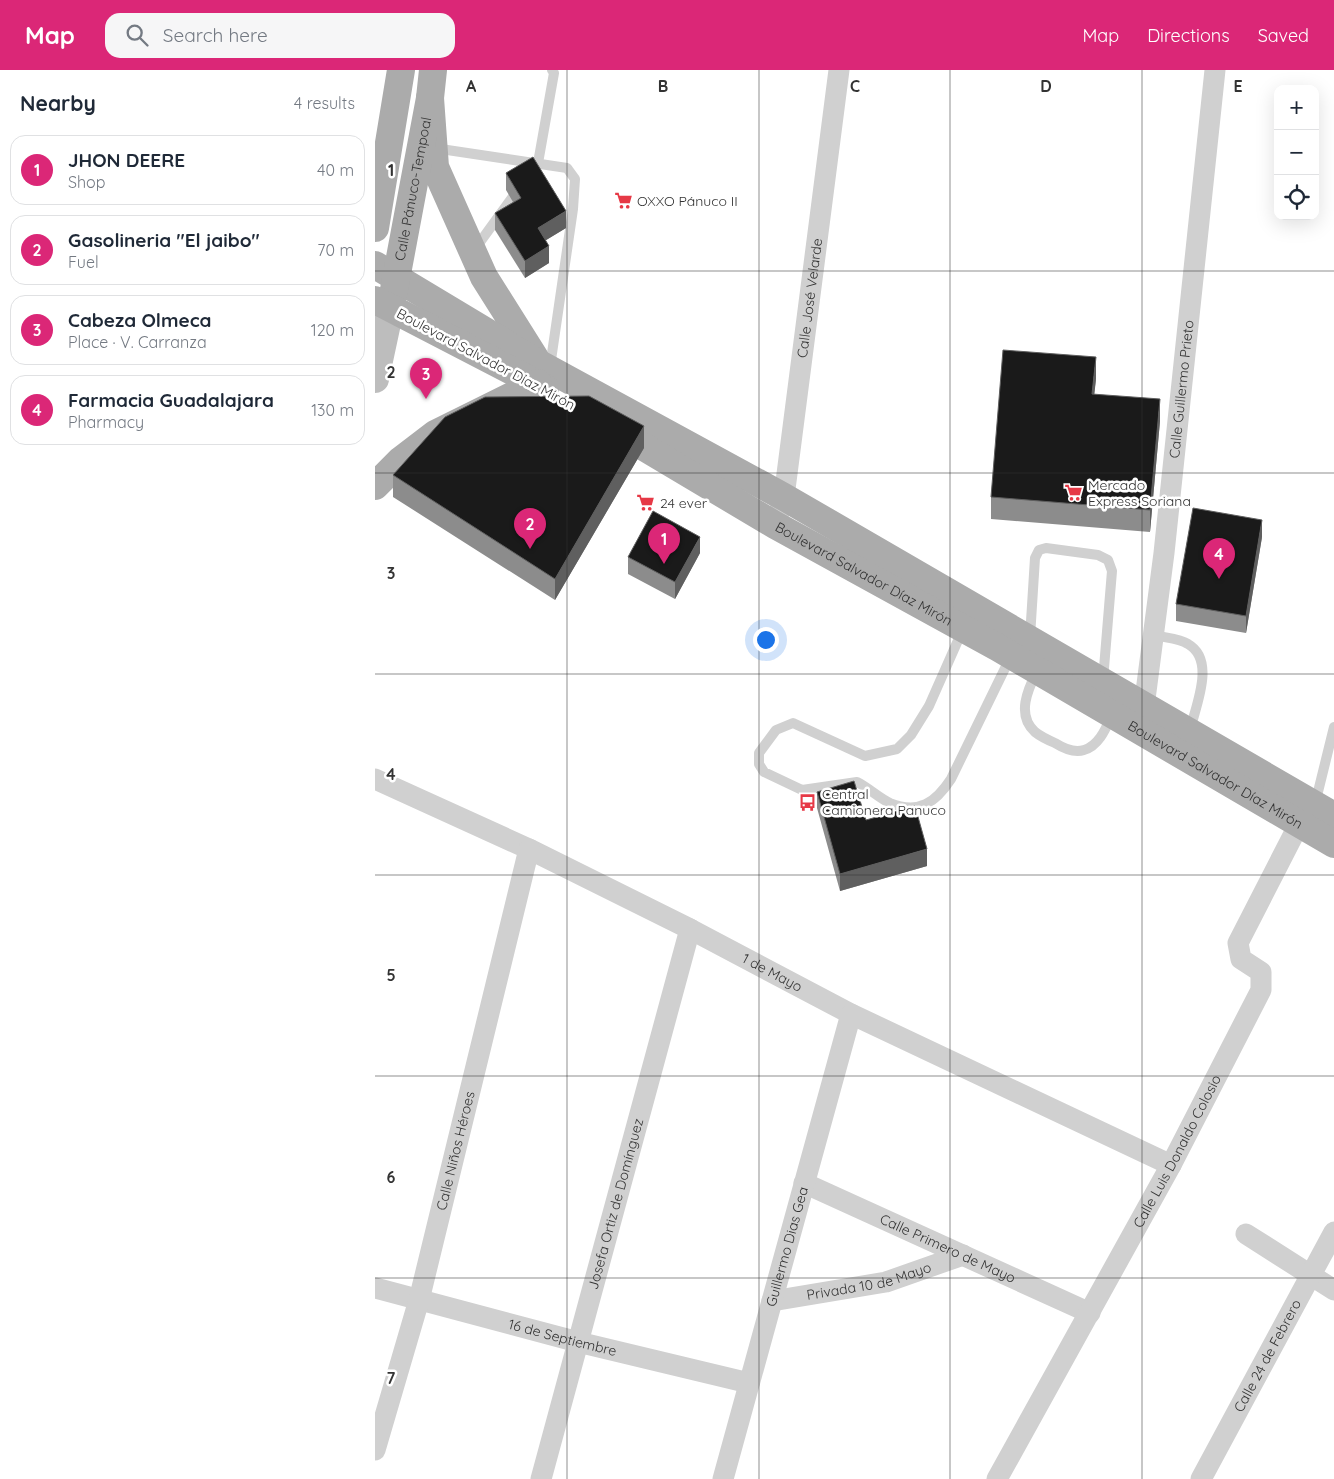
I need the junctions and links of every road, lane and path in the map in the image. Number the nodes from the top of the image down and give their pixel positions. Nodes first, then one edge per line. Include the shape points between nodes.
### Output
1 (433, 70) edge
2 (552, 70) edge
3 (839, 70) edge
4 (1215, 70) edge
5 (400, 76) edge
6 (429, 98) junction
7 (375, 116) edge
8 (433, 148) junction
9 (538, 163) junction
10 (375, 228) edge
11 (473, 252) junction
12 (385, 272) edge
13 (383, 304) edge
14 (542, 372) junction
15 (375, 379) edge
16 (375, 486) edge
17 (784, 497) junction
18 (775, 525) junction
19 (969, 618) junction
20 (1154, 635) junction
21 (1019, 644) junction
22 (1038, 670) junction
23 (1103, 683) junction
24 (1144, 707) junction
25 (1112, 714) junction
26 (1334, 727) edge
27 (1190, 733) junction
28 (375, 779) edge
29 (1316, 815) edge
30 (1334, 844) edge
31 (529, 849) junction
32 (690, 929) junction
33 (851, 1014) junction
34 (1171, 1165) junction
35 (804, 1183) junction
36 (1334, 1232) edge
37 (1246, 1234) dead end
38 (963, 1255) junction
39 (1311, 1277) junction
40 (375, 1288) edge
41 (1334, 1290) edge
42 (419, 1300) junction
43 (772, 1301) junction
44 (1089, 1312) junction
45 (578, 1342) junction
46 (749, 1383) junction
47 (375, 1450) edge
48 (541, 1479) edge
49 (723, 1479) edge
50 (997, 1479) edge
51 (1201, 1479) edge

1 - 6 main road, Calle Pánuco-Tempoal
2 - 9 lane
3 - 17 street, Calle José Velarde
4 - 20 street, Calle Guillermo Prieto
5 - 7 main road
5 - 10 main road
6 - 8 main road
6 - 12 main road, Calle Pánuco-Tempoal
8 - 9 lane
8 - 11 main road via 435,167
9 - 11 lane
9 - 14 lane via 567,168 575,179 573,208
11 - 14 main road via 484,277
12 - 13 main road, Calle Pánuco-Tempoal
12 - 14 main road, Boulevard Salvador Díaz Mirón
13 - 14 main road, Boulevard Salvador Díaz Mirón
13 - 15 street
14 - 16 main road via 435,434
14 - 17 main road, Boulevard Salvador Díaz Mirón
14 - 18 main road, Boulevard Salvador Díaz Mirón via 624,440
17 - 18 street, Calle José Velarde
17 - 19 main road, Boulevard Salvador Díaz Mirón
18 - 19 main road, Boulevard Salvador Díaz Mirón
19 - 21 main road, Boulevard Salvador Díaz Mirón
19 - 21 lane via 929,706 897,750 865,756 793,723 777,730 759,753 759,764 764,772 803,790 857,782 889,802 911,808 926,805 940,795 951,779
20 - 24 street, Calle Guillermo Prieto
20 - 27 lane via 1187,642 1203,660
21 - 22 main road, Boulevard Salvador Díaz Mirón
21 - 23 main road, Boulevard Salvador Díaz Mirón
21 - 23 lane via 1039,550 1046,548 1098,555 1108,560 1112,571
22 - 25 main road, Boulevard Salvador Díaz Mirón
22 - 25 lane via 1024,705 1034,731 1061,747 1084,750 1104,733
23 - 24 main road, Boulevard Salvador Díaz Mirón
24 - 27 main road, Boulevard Salvador Díaz Mirón
25 - 29 main road, Boulevard Salvador Díaz Mirón
26 - 29 lane
27 - 29 main road, Boulevard Salvador Díaz Mirón
28 - 31 street, 1 de Mayo
29 - 30 main road, Boulevard Salvador Díaz Mirón
29 - 34 street, Calle Luis Donaldo Colosio via 1238,944 1241,959 1261,972 1261,990
31 - 32 street, 1 de Mayo
31 - 42 street, Calle Niños Héroes
32 - 33 street, 1 de Mayo
32 - 45 street, Josefa Ortiz de Domínguez
33 - 34 street, 1 de Mayo
33 - 35 street, Guillermo Dias Gea
34 - 44 street, Calle Luis Donaldo Colosio
35 - 38 street, Calle Primero de Mayo
35 - 43 street, Guillermo Dias Gea
36 - 39 street, Calle 24 de Febrero
37 - 39 street
38 - 43 street, Privada 10 de Mayo via 887,1282
38 - 44 street, Calle Primero de Mayo
39 - 41 street
39 - 51 street, Calle 24 de Febrero
40 - 42 street, 16 de Septiembre
42 - 45 street, 16 de Septiembre
42 - 47 street, Calle Niños Héroes
43 - 46 street, Guillermo Dias Gea
44 - 50 street, Calle Luis Donaldo Colosio
45 - 46 street, 16 de Septiembre
45 - 48 street, Josefa Ortiz de Domínguez
46 - 49 street, Guillermo Dias Gea

